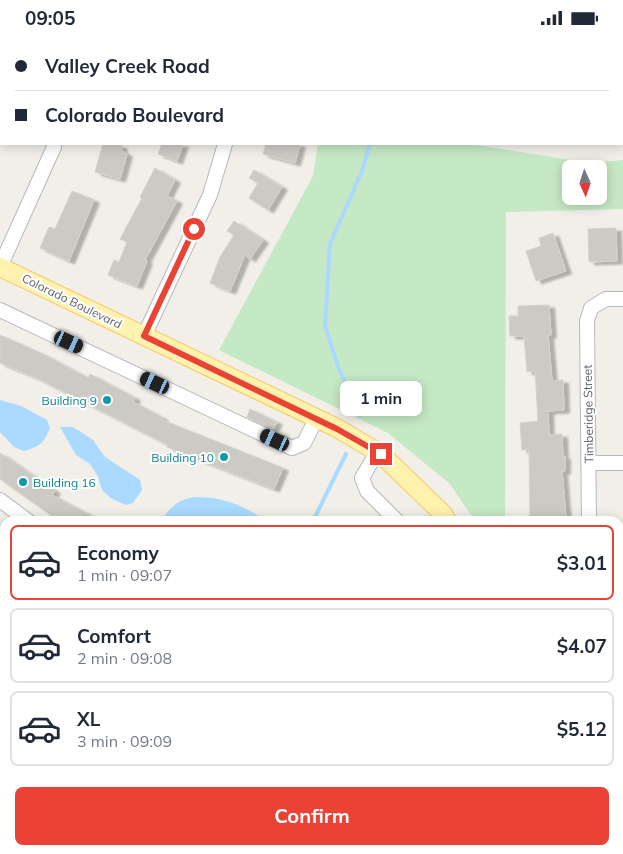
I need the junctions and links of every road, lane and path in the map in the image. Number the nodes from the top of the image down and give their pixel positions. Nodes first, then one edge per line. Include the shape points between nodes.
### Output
1 (225, 145) edge
2 (54, 147) dead end
3 (0, 267) edge
4 (623, 299) edge
5 (0, 310) edge
6 (144, 336) junction
7 (316, 419) junction
8 (377, 452) junction
9 (589, 463) junction
10 (623, 463) edge
11 (0, 500) edge
12 (21, 516) edge
13 (392, 516) edge
14 (444, 516) edge
15 (589, 516) edge

1 - 6 street via 210,195
2 - 3 street
3 - 6 main road, Colorado Boulevard
4 - 9 street, Timberidge Street via 606,299 591,308 587,321
5 - 7 street via 292,448 304,443
6 - 7 main road, Colorado Boulevard
7 - 8 main road, Colorado Boulevard
8 - 13 street via 362,478 367,491
8 - 14 main road, Colorado Boulevard
9 - 10 street
9 - 15 street, Timberidge Street
11 - 12 street

